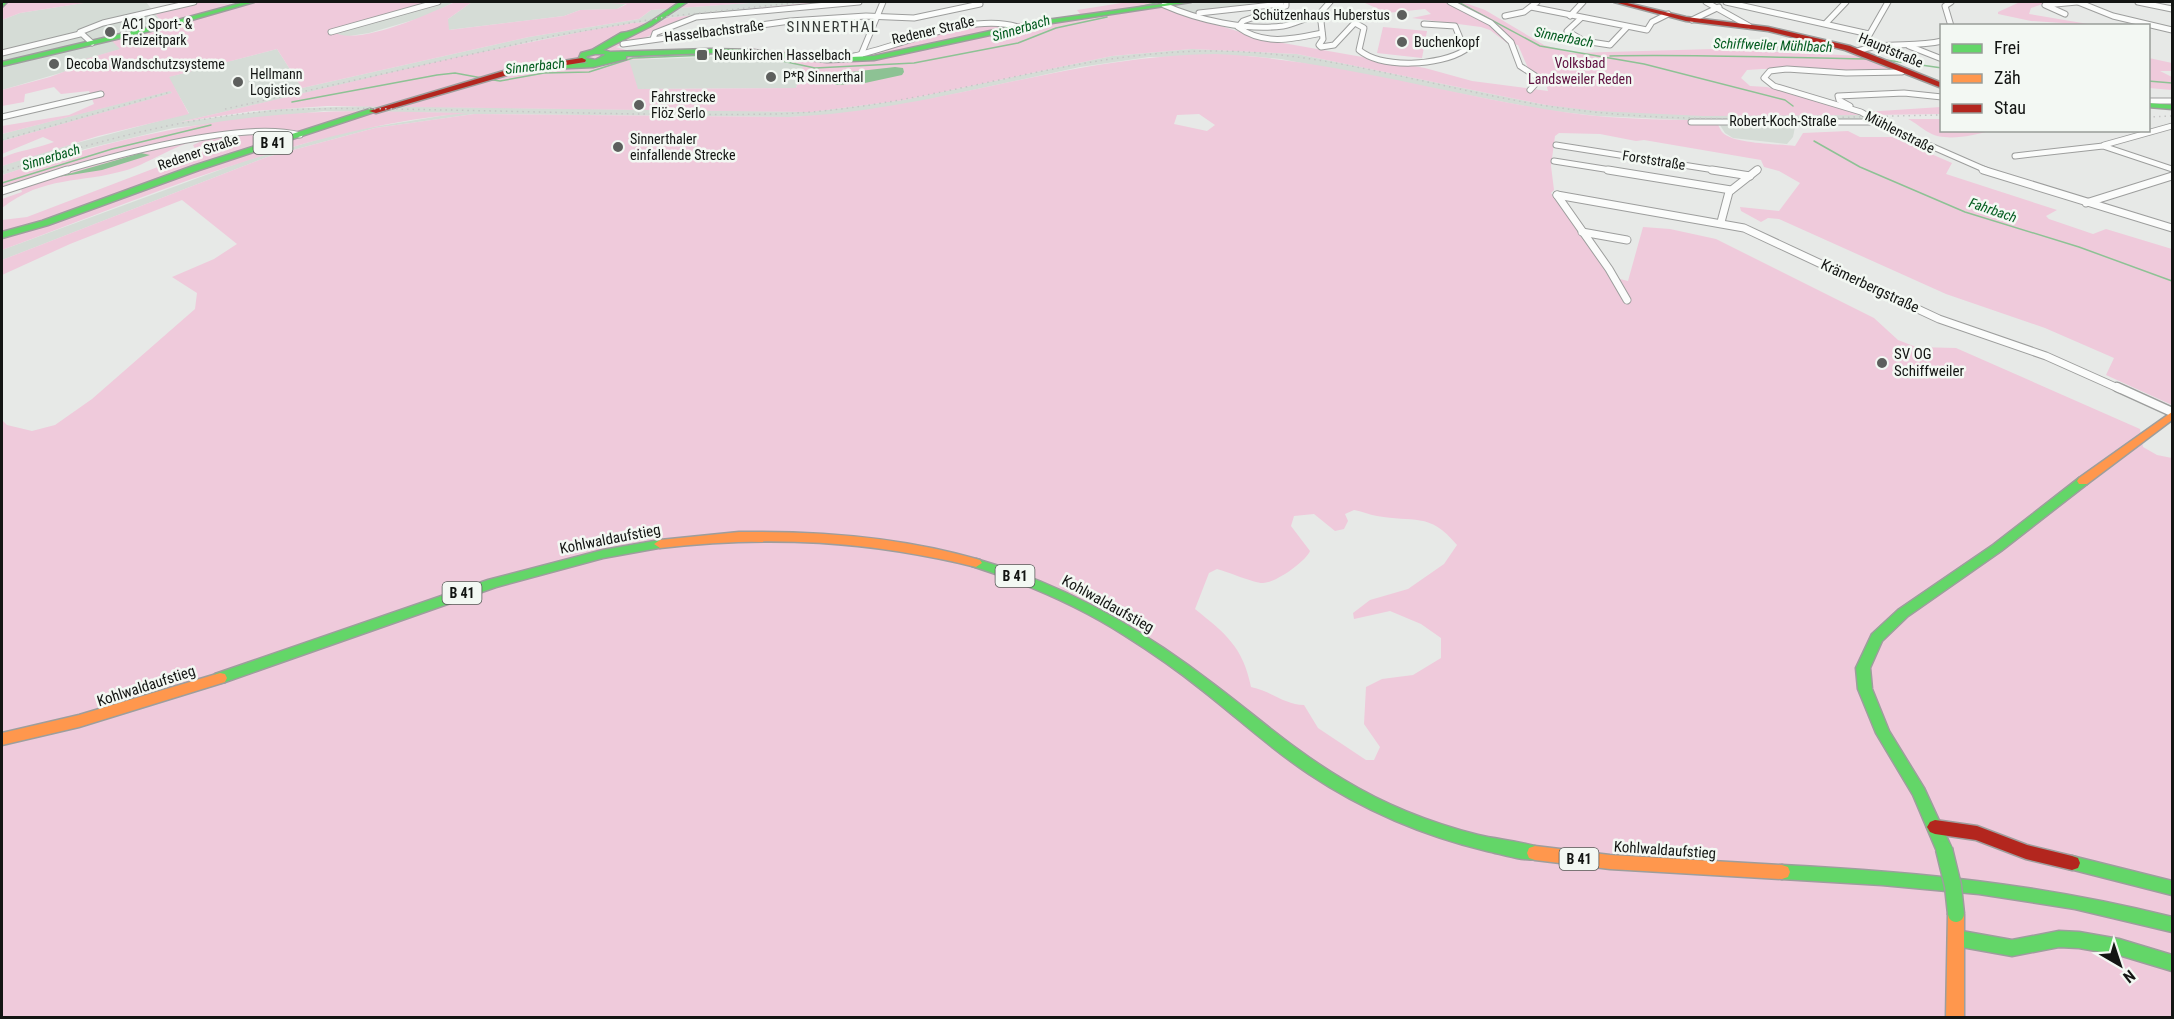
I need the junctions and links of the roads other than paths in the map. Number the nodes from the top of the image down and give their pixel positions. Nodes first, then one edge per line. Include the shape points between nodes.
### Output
1 (194, 2) edge
2 (251, 2) edge
3 (438, 2) edge
4 (676, 2) edge
5 (684, 2) edge
6 (859, 2) edge
7 (883, 2) edge
8 (1188, 2) edge
9 (1287, 2) edge
10 (1330, 2) edge
11 (1450, 2) edge
12 (1537, 2) edge
13 (1583, 2) edge
14 (1617, 2) edge
15 (1706, 2) edge
16 (1726, 2) edge
17 (1846, 2) edge
18 (1888, 2) edge
19 (1949, 2) edge
20 (2078, 2) edge
21 (2138, 2) edge
22 (980, 4) dead end
23 (1164, 5) junction
24 (1531, 7) junction
25 (1719, 7) junction
26 (2172, 9) edge
27 (1194, 14) junction
28 (1363, 14) dead end
29 (2065, 14) dead end
30 (1319, 15) junction
31 (1668, 15) junction
32 (877, 16) junction
33 (1505, 16) dead end
34 (1570, 16) junction
35 (1581, 18) junction
36 (1692, 20) junction
37 (1239, 23) junction
38 (1354, 23) junction
39 (1826, 23) junction
40 (1424, 24) dead end
41 (1950, 24) edge
42 (2147, 24) edge
43 (2150, 25) edge
44 (1749, 26) junction
45 (1018, 27) junction
46 (1627, 27) junction
47 (2172, 30) edge
48 (331, 32) dead end
49 (1322, 33) junction
50 (1869, 33) junction
51 (80, 34) junction
52 (653, 39) junction
53 (1940, 41) edge
54 (631, 42) junction
55 (92, 43) junction
56 (1909, 45) junction
57 (606, 52) junction
58 (2, 53) edge
59 (1876, 54) junction
60 (861, 55) junction
61 (854, 56) dead end
62 (582, 58) junction
63 (1940, 59) edge
64 (545, 63) junction
65 (2, 64) edge
66 (510, 72) junction
67 (1902, 72) junction
68 (1940, 86) edge
69 (1530, 90) dead end
70 (101, 94) dead end
71 (1940, 98) edge
72 (2172, 101) edge
73 (2150, 103) edge
74 (2150, 103) edge
75 (2172, 107) edge
76 (1852, 108) junction
77 (2, 117) edge
78 (1691, 122) dead end
79 (1876, 122) junction
80 (2172, 126) edge
81 (300, 135) junction
82 (1556, 145) dead end
83 (2103, 146) junction
84 (2015, 156) dead end
85 (1554, 161) dead end
86 (1758, 169) dead end
87 (2172, 169) edge
88 (1750, 176) junction
89 (2172, 176) edge
90 (1731, 190) junction
91 (2, 191) edge
92 (1557, 195) joint
93 (2086, 203) junction
94 (1720, 222) junction
95 (2172, 228) edge
96 (1582, 232) junction
97 (3, 235) edge
98 (1627, 240) dead end
99 (1627, 300) dead end
100 (2172, 413) edge
101 (2, 740) edge
102 (1935, 827) junction
103 (2172, 888) edge
104 (2063, 896) junction
105 (2172, 919) edge
106 (2172, 927) edge
107 (1956, 938) junction
108 (2172, 963) edge
109 (1955, 1017) edge

1 - 51 street via 103,23
2 - 55 main road
3 - 48 street
4 - 54 main road, B 41
5 - 54 main road, B 41
6 - 52 street via 696,17 655,33
7 - 32 street
8 - 23 main road, Redener Straße
9 - 27 street
9 - 37 street
10 - 30 street via 1323,5
11 - 69 street via 1484,18 1511,42 1520,66 1540,79
12 - 24 street
13 - 34 street
14 - 31 main road, Hauptstraße
15 - 25 street
16 - 39 street
17 - 39 street
18 - 50 street
19 - 41 street via 1945,10
20 - 29 street via 2045,5
20 - 42 street
21 - 26 street
22 - 32 street, Hasselbachstraße via 914,18
23 - 27 street
23 - 45 main road, Redener Straße
24 - 33 street
24 - 34 street
25 - 36 street
25 - 44 street
27 - 37 street
28 - 38 street
30 - 37 street via 1280,26
30 - 49 street
31 - 36 main road, Hauptstraße
31 - 46 street via 1652,22 1647,30
32 - 52 street, Hasselbachstraße via 790,21
32 - 60 street
34 - 35 street
35 - 46 street
35 - 46 street via 1567,31 1569,34 1604,46 1610,45
36 - 44 main road, Hauptstraße
37 - 49 street via 1243,31 1271,40
38 - 40 street via 1364,28 1359,50 1365,56 1419,65 1465,50 1455,26
38 - 49 street via 1331,47 1320,46
39 - 50 street
43 - 47 street
44 - 59 main road, Hauptstraße
45 - 54 main road, Redener Straße via 917,51 864,58 811,59
45 - 60 street via 1010,22 987,22
50 - 59 street via 1868,40
51 - 55 street
51 - 58 street
52 - 54 street, Hasselbachstraße
53 - 56 street
54 - 57 main road, B 41
54 - 57 main road
54 - 64 main road, B 41
54 - 66 main road via 593,65
55 - 65 main road
56 - 59 street
56 - 63 street
57 - 62 main road, B 41
59 - 67 main road, Hauptstraße
60 - 61 street
62 - 64 main road, Redener Straße / B 41
62 - 66 main road, Redener Straße / B 41
64 - 66 main road, Redener Straße / B 41
66 - 81 main road, Redener Straße / B 41
67 - 68 main road, Hauptstraße
67 - 76 street, Mühlenstraße via 1776,70 1764,78 1774,86
70 - 77 street
71 - 76 street via 1904,93 1838,96
72 - 73 street
74 - 75 main road
76 - 79 street, Mühlenstraße
78 - 79 street, Robert-Koch-Straße
79 - 93 street, Mühlenstraße via 1980,169
80 - 83 street
81 - 91 street via 282,130 256,131 157,146
81 - 97 main road, Redener Straße / B 41
82 - 88 street, Forststraße
83 - 84 street
83 - 87 street
85 - 90 street
86 - 88 street
88 - 90 street
89 - 93 street
90 - 94 street
92 - 94 street, Krämerbergstraße
92 - 96 street
93 - 95 street, Mühlenstraße
94 - 100 street, Krämerbergstraße via 1767,237 1939,319 2046,356
96 - 98 street
96 - 99 street
100 - 102 main road via 1997,548 1903,613 1877,638 1863,668 1864,689 1883,733
101 - 104 main road, Kohlwaldaufstieg / B 41 via 119,711 527,573 649,546 783,535 895,545 982,565 1089,608 1147,642 1314,770 1369,801 1428,826 1503,847 1559,857 1958,882
102 - 103 main road via 1977,833 2026,852
102 - 107 main road, bridge via 1953,886
104 - 105 main road
104 - 106 main road, Kohlwaldaufstieg / B 41
107 - 108 main road via 2008,948 2050,940 2082,941 2112,945
107 - 109 main road

